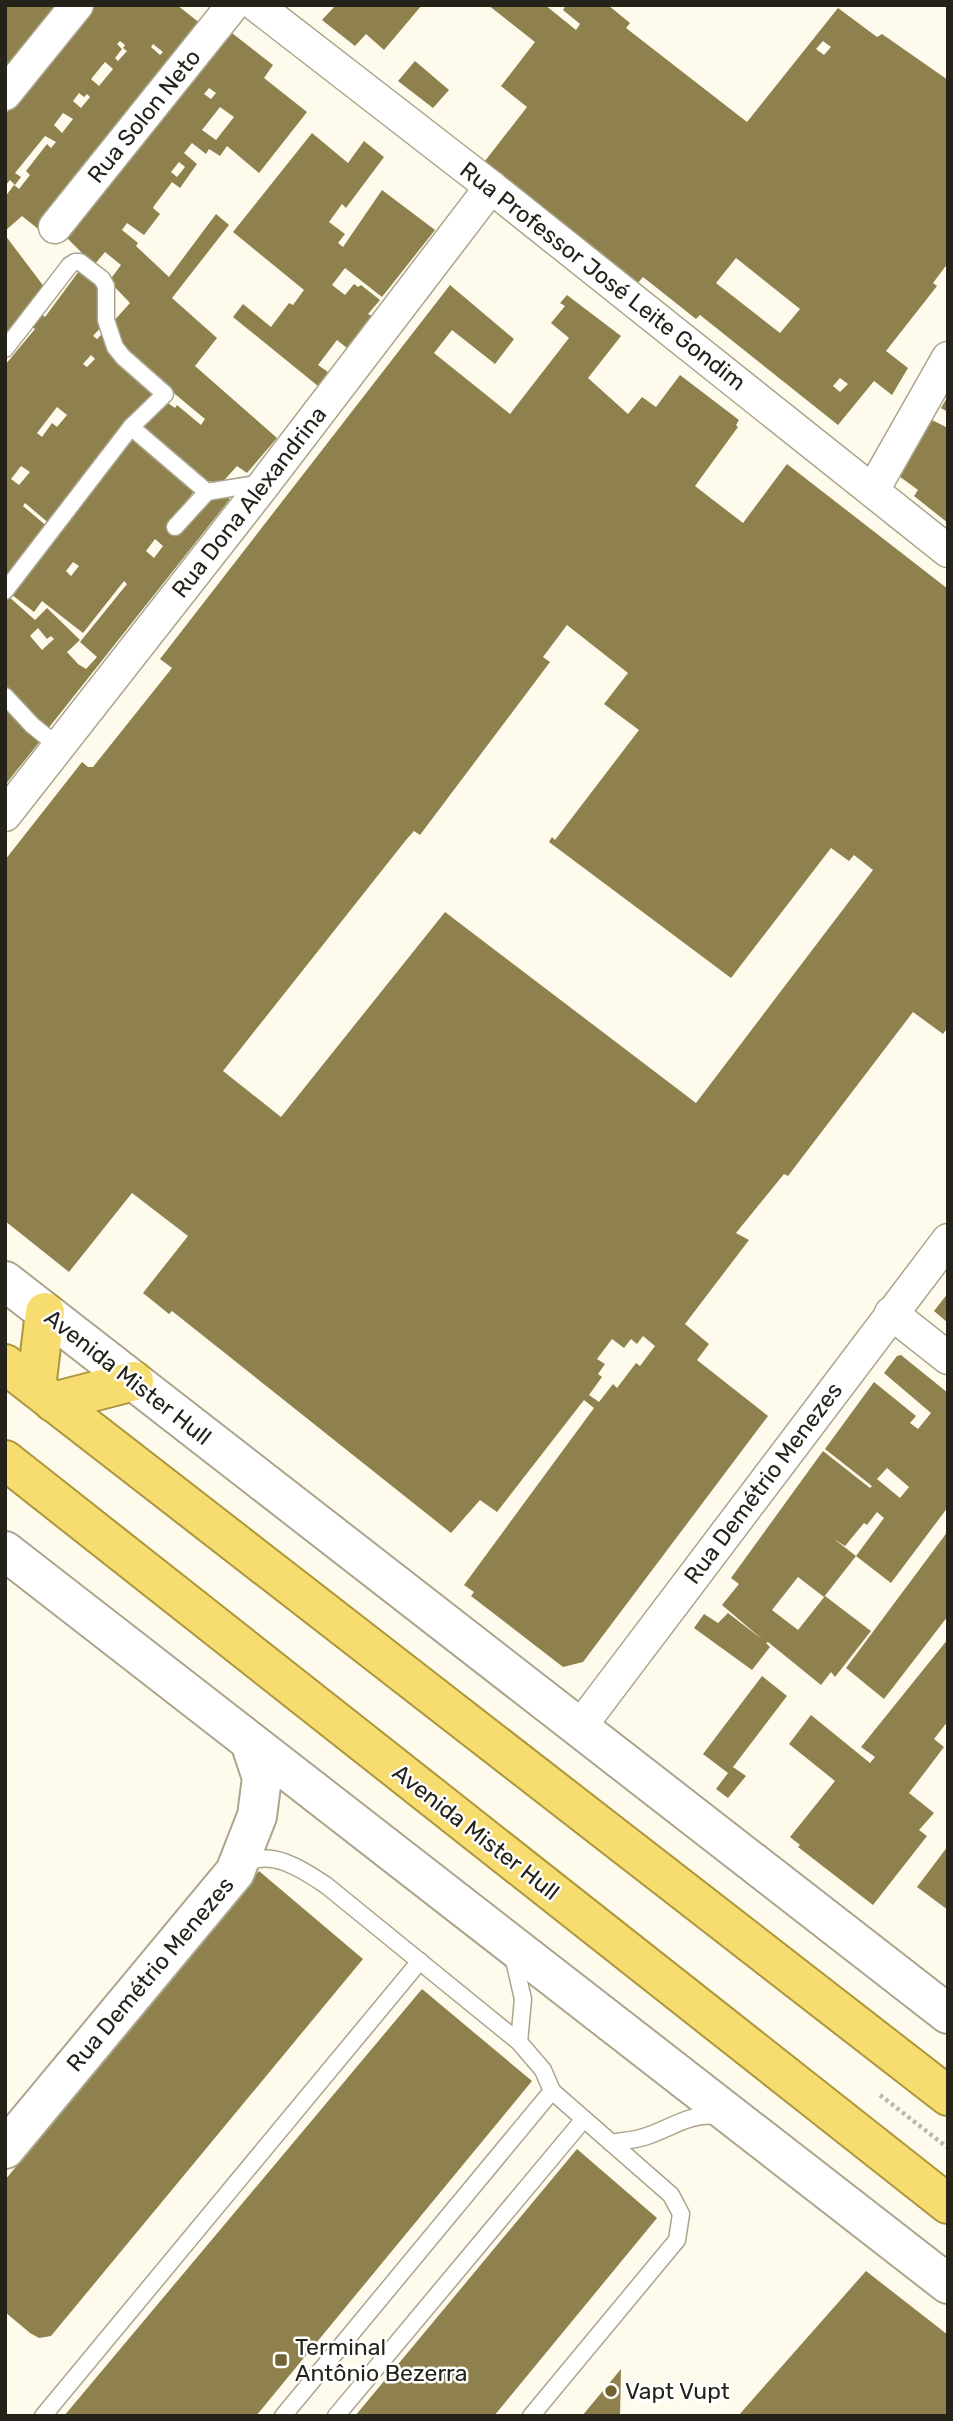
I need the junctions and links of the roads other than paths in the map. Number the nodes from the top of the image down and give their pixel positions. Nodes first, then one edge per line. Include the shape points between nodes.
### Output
1 (77, 5) edge
2 (233, 5) edge
3 (256, 5) edge
4 (5, 94) edge
5 (491, 187) junction
6 (55, 227) dead end
7 (5, 349) edge
8 (948, 358) edge
9 (131, 428) junction
10 (265, 482) junction
11 (873, 490) junction
12 (207, 492) junction
13 (175, 527) dead end
14 (948, 551) edge
15 (5, 591) edge
16 (5, 696) edge
17 (59, 747) junction
18 (5, 815) edge
19 (948, 1240) edge
20 (5, 1281) edge
21 (45, 1312) junction
22 (891, 1313) junction
23 (948, 1358) edge
24 (5, 1364) edge
25 (134, 1381) junction
26 (45, 1395) junction
27 (5, 1460) edge
28 (5, 1550) edge
29 (579, 1728) junction
30 (250, 1742) junction
31 (235, 1872) junction
32 (506, 1941) junction
33 (420, 1961) junction
34 (948, 2014) edge
35 (519, 2042) junction
36 (552, 2091) junction
37 (948, 2096) edge
38 (584, 2119) junction
39 (735, 2119) junction
40 (611, 2143) junction
41 (5, 2149) edge
42 (948, 2204) edge
43 (948, 2284) edge
44 (43, 2416) edge
45 (283, 2416) edge
46 (336, 2416) edge
47 (531, 2416) edge

1 - 4 street
2 - 6 street, Rua Solon Neto
3 - 5 street, Rua Professor José Leite Gondim
5 - 10 street, Rua Dona Alexandrina
5 - 11 street, Rua Professor José Leite Gondim
7 - 9 lane via 70,265 80,262 106,286 106,320 115,347 165,394
8 - 11 street
9 - 12 lane
9 - 15 lane
10 - 12 lane
10 - 17 street, Rua Dona Alexandrina
11 - 14 street, Rua Professor José Leite Gondim
12 - 13 lane
16 - 17 lane
17 - 18 street, Rua Dona Alexandrina
19 - 22 street, Rua Demétrio Menezes
20 - 21 main road, Avenida Mister Hull
21 - 25 main road, Avenida Mister Hull
21 - 26 highway
22 - 23 street
22 - 29 street, Rua Demétrio Menezes
24 - 26 highway
25 - 26 highway
25 - 29 main road, Avenida Mister Hull
26 - 37 highway
27 - 42 highway, Avenida Mister Hull
28 - 30 main road
29 - 34 main road, Avenida Mister Hull
30 - 31 main road, Rua Demétrio Menezes via 262,1778 257,1816
30 - 32 main road
31 - 33 lane via 258,1858 303,1869
31 - 41 main road, Rua Demétrio Menezes
32 - 35 lane via 523,1999
32 - 39 main road
33 - 35 lane
33 - 44 lane
35 - 36 lane via 543,2070
36 - 38 lane
36 - 45 lane
38 - 40 lane
38 - 46 lane
39 - 40 lane via 706,2115
39 - 43 main road
40 - 47 lane via 671,2195 681,2214 677,2240

